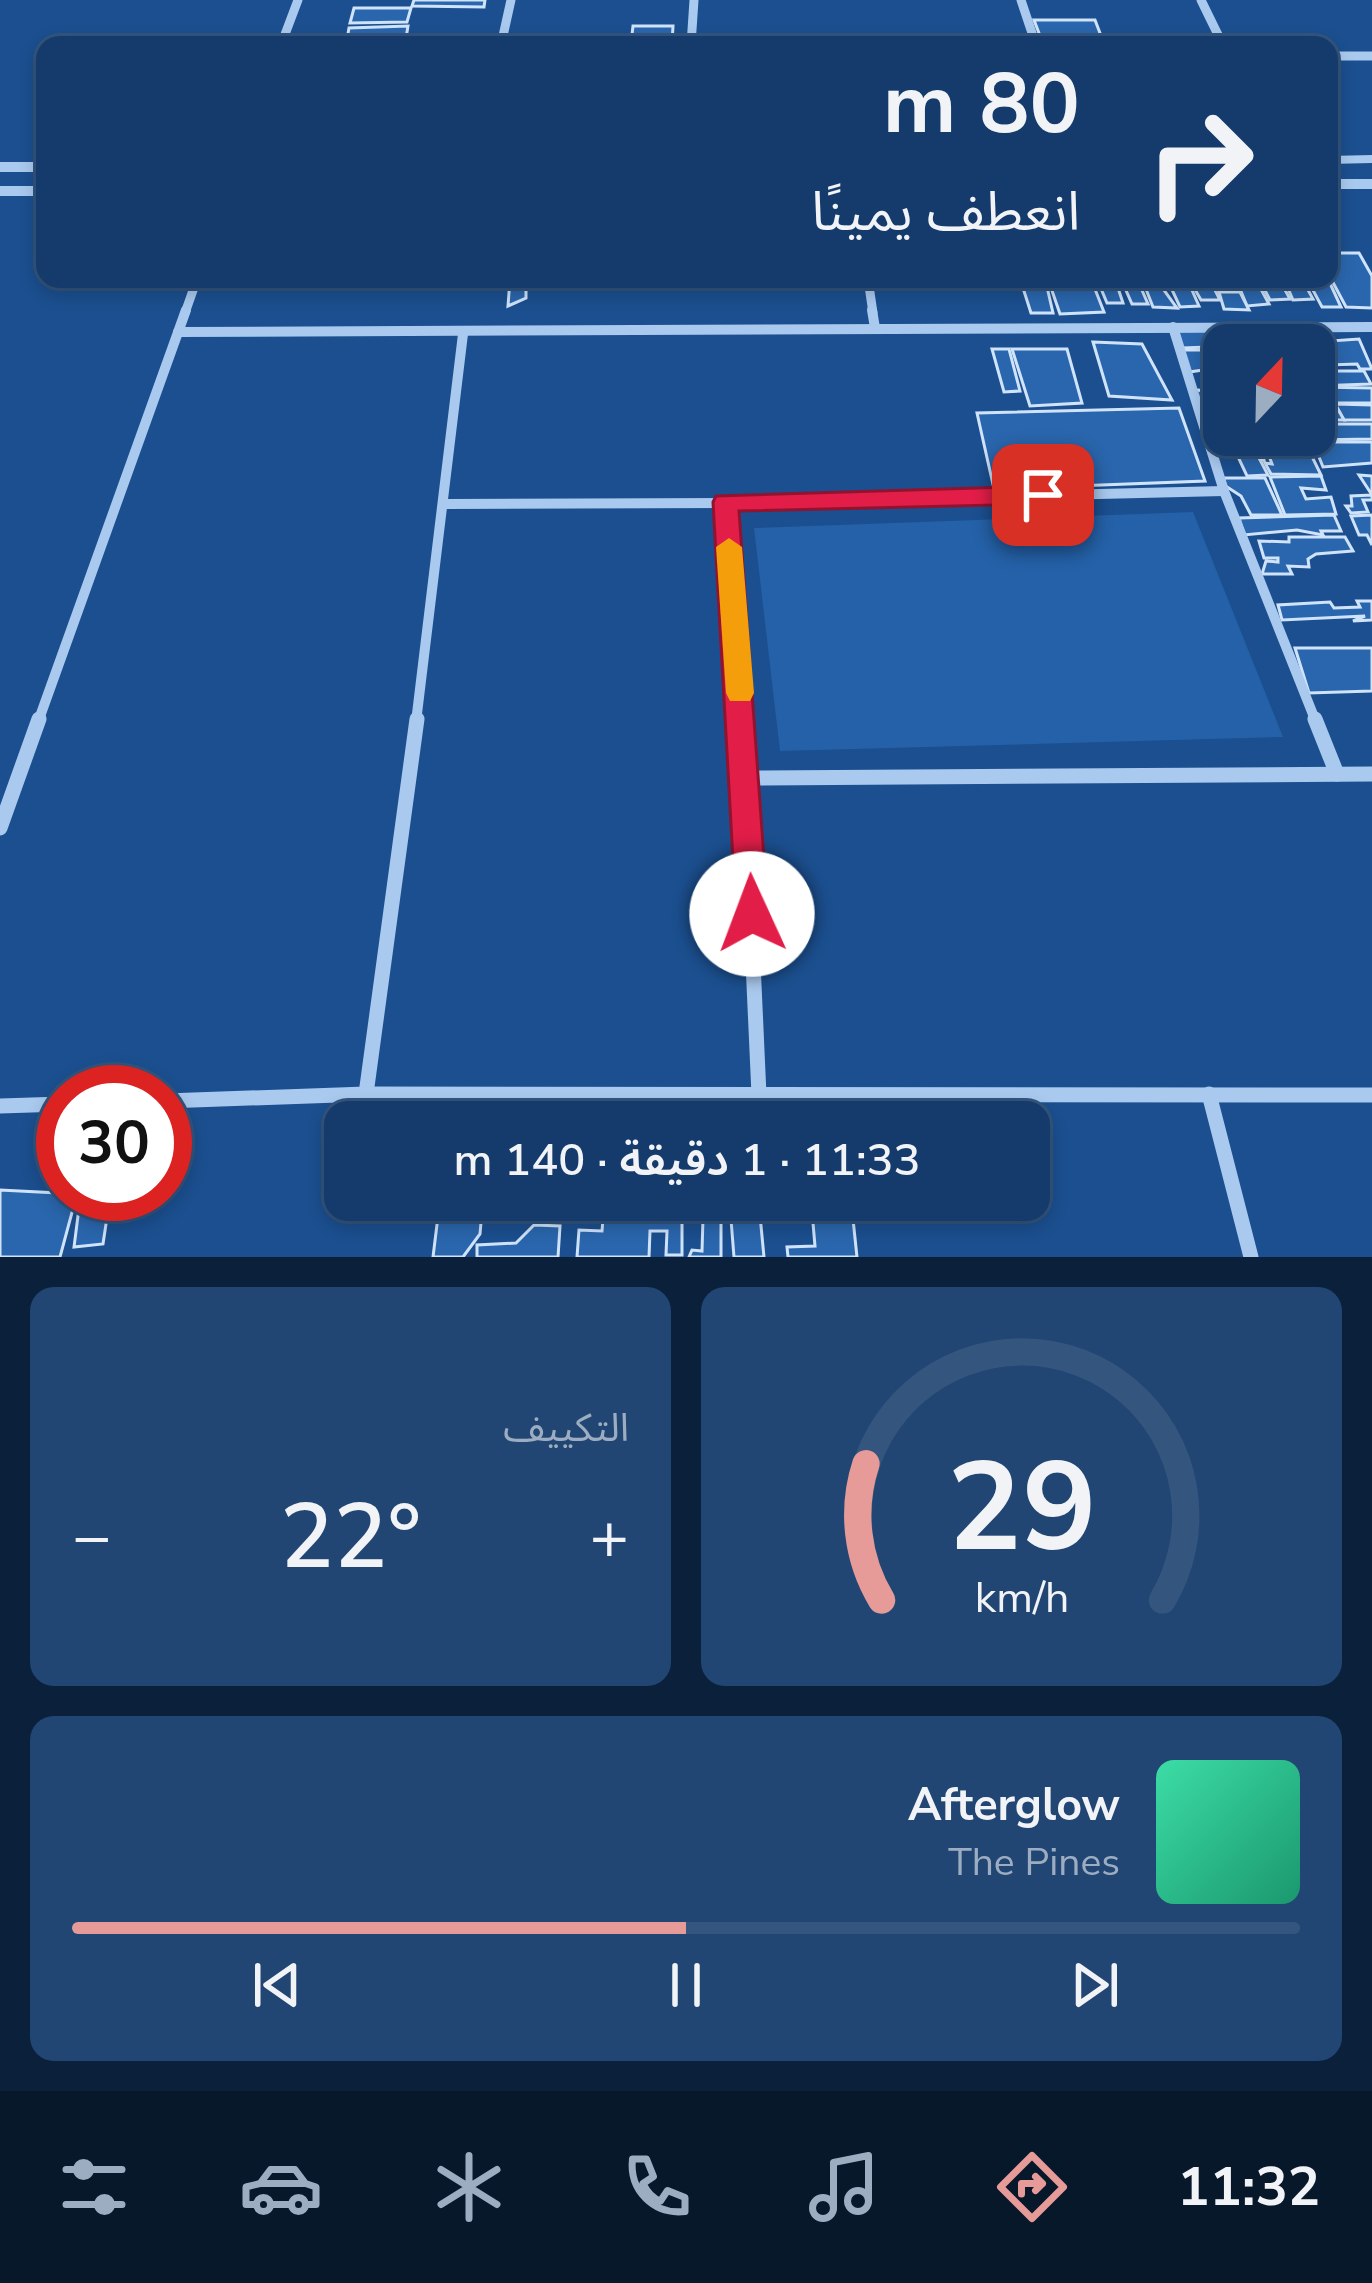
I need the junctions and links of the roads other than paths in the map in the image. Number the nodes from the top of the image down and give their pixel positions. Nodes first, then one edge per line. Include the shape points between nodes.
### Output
1 (298, 0) edge
2 (511, 0) edge
3 (694, 0) edge
4 (1021, 0) edge
5 (1201, 0) edge
6 (284, 36) edge
7 (503, 36) edge
8 (692, 36) edge
9 (1033, 36) edge
10 (1219, 36) edge
11 (1338, 56) edge
12 (1372, 56) edge
13 (1338, 160) edge
14 (1372, 160) edge
15 (0, 167) edge
16 (36, 167) edge
17 (1338, 184) edge
18 (1372, 184) edge
19 (0, 191) edge
20 (36, 191) edge
21 (194, 288) edge
22 (869, 288) edge
23 (1173, 327) junction
24 (1372, 327) edge
25 (875, 328) junction
26 (178, 332) junction
27 (463, 334) junction
28 (1224, 490) junction
29 (725, 502) junction
30 (446, 504) junction
31 (1337, 774) junction
32 (1372, 774) edge
33 (747, 778) junction
34 (0, 828) edge
35 (366, 1094) junction
36 (1209, 1094) junction
37 (760, 1095) junction
38 (1372, 1096) edge
39 (192, 1100) edge
40 (36, 1105) edge
41 (0, 1106) edge
42 (1252, 1257) edge

1 - 6 street
2 - 7 street
3 - 8 street
4 - 9 street
5 - 10 street
11 - 12 street
13 - 14 street
15 - 16 street
17 - 18 street
19 - 20 street
21 - 26 street
22 - 25 street
23 - 24 street
23 - 25 street
23 - 28 street
25 - 27 street
26 - 27 street
26 - 34 street
27 - 30 street
28 - 29 street
28 - 31 street
29 - 30 street
29 - 33 street
30 - 35 street
31 - 32 street
31 - 33 street
33 - 37 street
35 - 37 street
35 - 39 street
36 - 37 street
36 - 38 street
36 - 42 street
40 - 41 street

